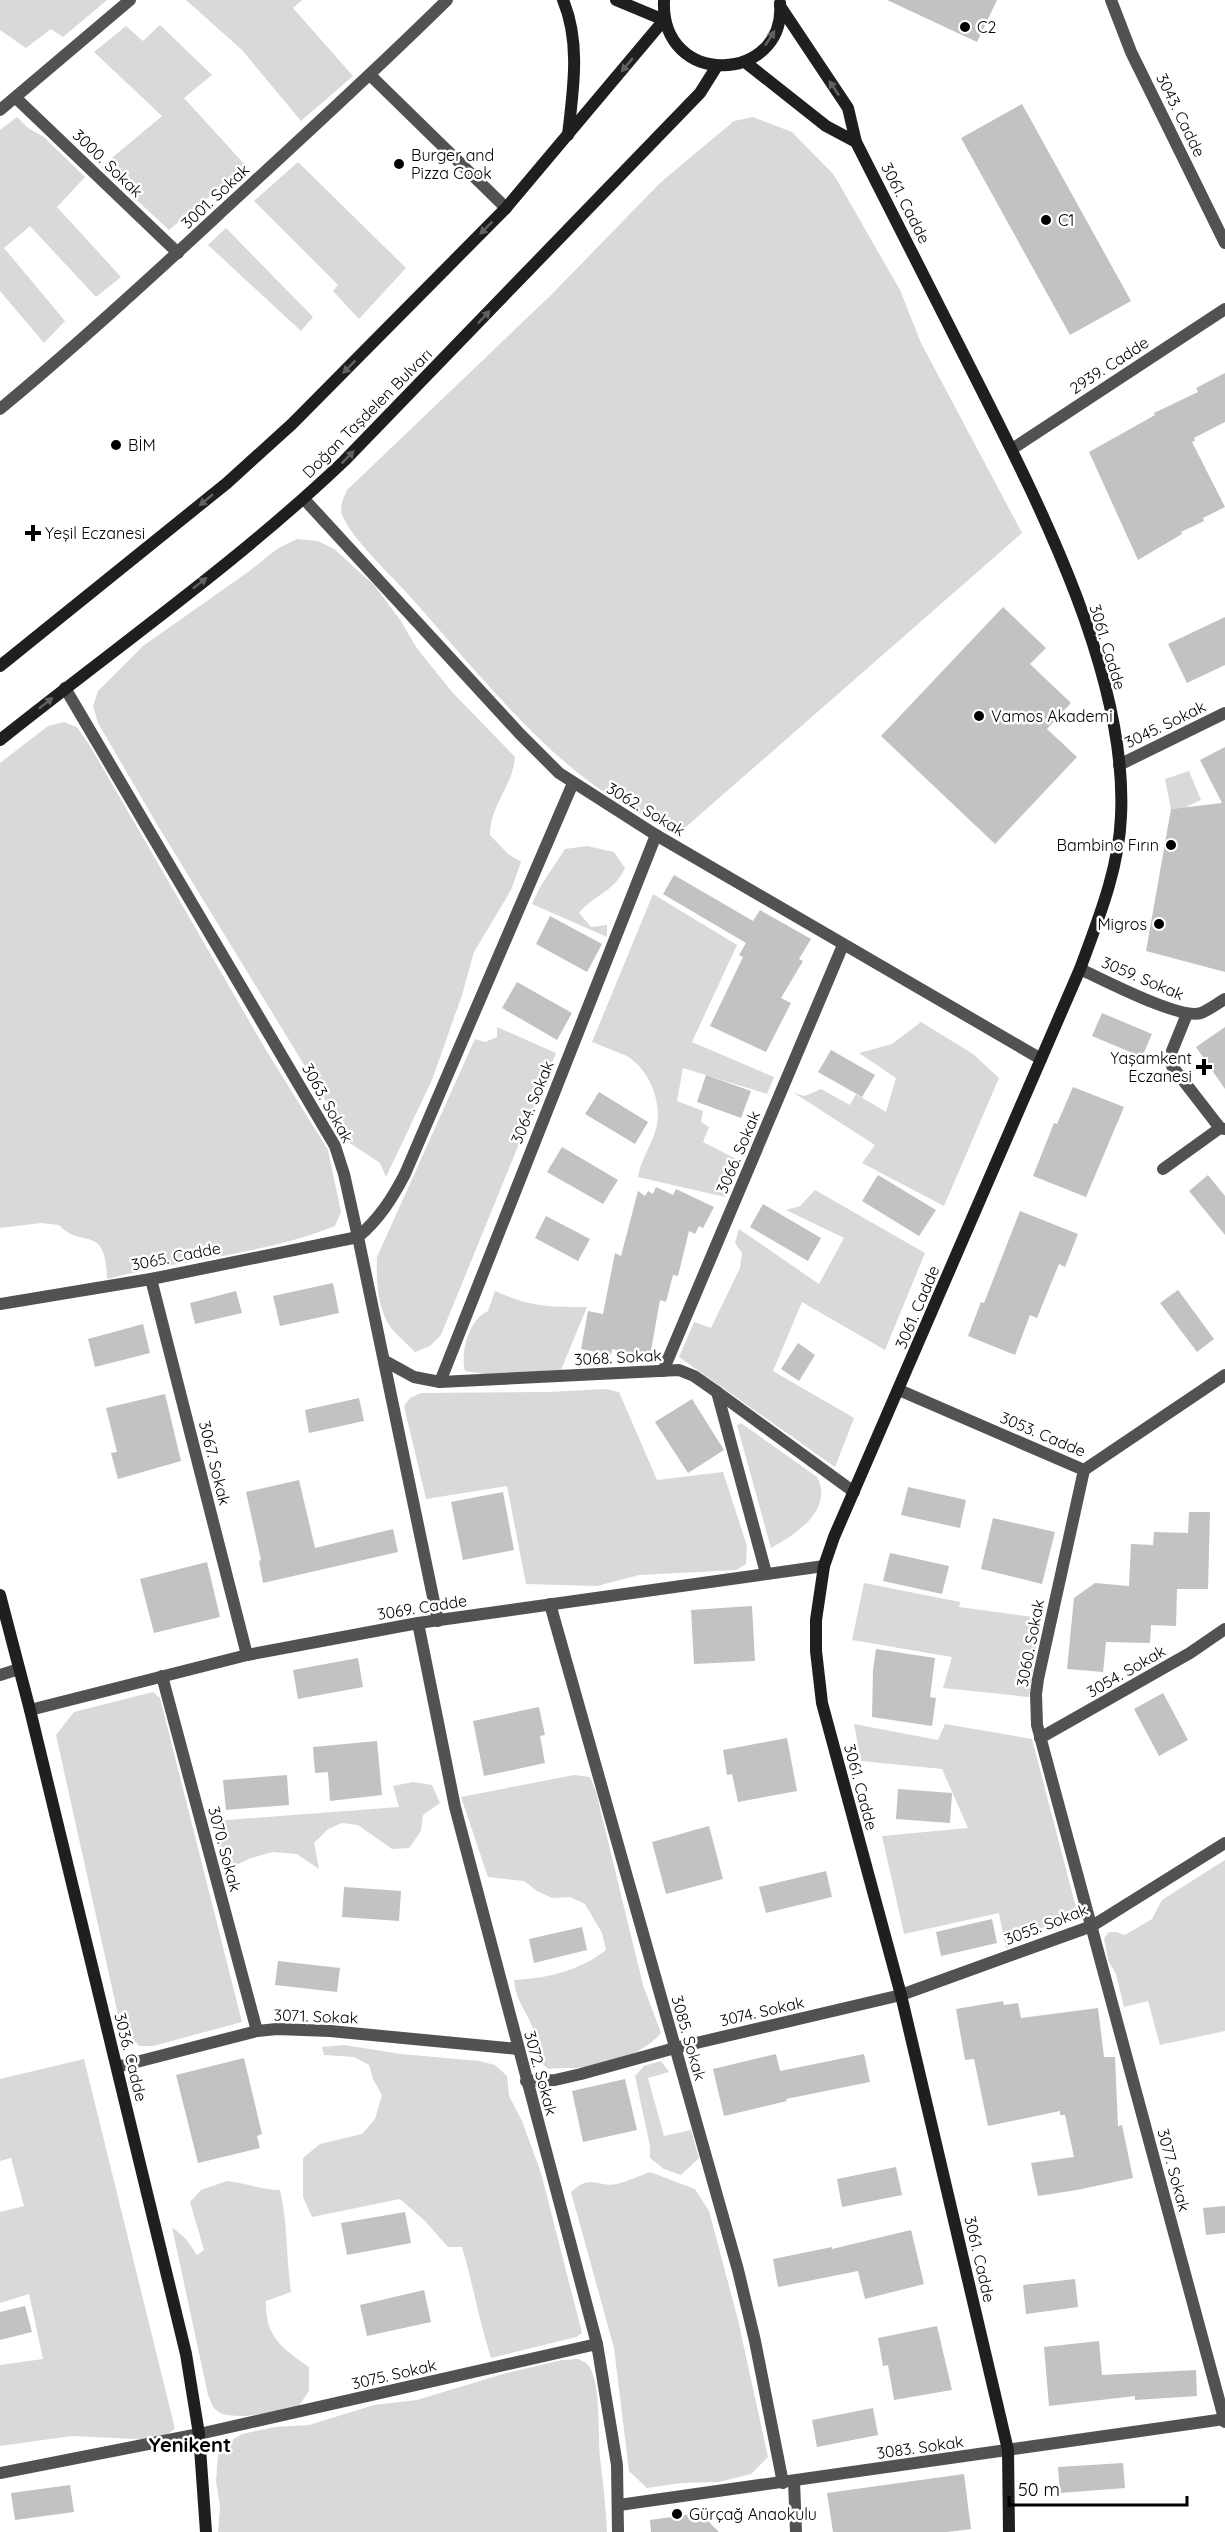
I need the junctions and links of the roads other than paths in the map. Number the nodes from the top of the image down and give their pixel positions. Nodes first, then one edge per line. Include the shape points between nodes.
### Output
1 (130, 0) edge
2 (447, 0) edge
3 (562, 0) edge
4 (616, 0) edge
5 (664, 0) edge
6 (1111, 0) edge
7 (780, 3) edge
8 (664, 20) junction
9 (745, 62) junction
10 (717, 66) junction
11 (370, 75) junction
12 (16, 98) junction
13 (0, 110) edge
14 (568, 136) junction
15 (856, 142) junction
16 (506, 208) junction
17 (1225, 243) edge
18 (178, 253) junction
19 (1225, 309) edge
20 (0, 409) edge
21 (1012, 449) junction
22 (304, 499) junction
23 (0, 666) edge
24 (65, 688) junction
25 (1225, 713) edge
26 (0, 740) edge
27 (1119, 765) junction
28 (573, 783) junction
29 (656, 835) junction
30 (843, 945) junction
31 (1080, 969) junction
32 (1225, 999) edge
33 (1187, 1014) junction
34 (1041, 1059) junction
35 (1222, 1128) edge
36 (1163, 1169) dead end
37 (358, 1237) junction
38 (151, 1279) junction
39 (0, 1304) edge
40 (385, 1361) junction
41 (663, 1371) junction
42 (1225, 1375) edge
43 (440, 1382) junction
44 (899, 1390) junction
45 (717, 1392) junction
46 (1084, 1470) junction
47 (854, 1492) junction
48 (824, 1566) junction
49 (765, 1573) junction
50 (0, 1595) edge
51 (550, 1604) junction
52 (438, 1621) junction
53 (418, 1623) junction
54 (1225, 1629) edge
55 (247, 1655) junction
56 (19, 1669) junction
57 (0, 1675) edge
58 (162, 1676) junction
59 (30, 1710) junction
60 (1040, 1738) junction
61 (1225, 1843) edge
62 (1092, 1926) junction
63 (901, 1995) junction
64 (256, 2031) junction
65 (675, 2048) junction
66 (518, 2049) junction
67 (117, 2067) junction
68 (526, 2081) junction
69 (597, 2344) junction
70 (1225, 2420) edge
71 (199, 2434) junction
72 (1008, 2451) junction
73 (0, 2473) edge
74 (788, 2482) junction
75 (619, 2505) junction
76 (206, 2532) edge
77 (618, 2532) edge
78 (796, 2532) edge
79 (1009, 2532) edge

1 - 12 street
2 - 11 street, 3001. Sokak
3 - 14 street via 571,25 574,54
4 - 8 street
5 - 8 street
6 - 17 street, 3043. Cadde via 1131,52
9 -> 7 street via 771,39
15 -> 7 street, 3061. Cadde via 848,108
8 - 10 street via 683,52
8 -> 14 street
9 - 10 street
9 - 15 street via 826,126
22 -> 10 street, Doğan Taşdelen Bulvarı via 700,93
11 - 16 street
11 - 18 street, 3001. Sokak
12 - 13 street
12 - 18 street, 3000. Sokak
14 - 16 street
15 - 21 street, 3061. Cadde
16 -> 23 street via 260,455
18 - 20 street, 3001. Sokak
19 - 21 street, 2939. Cadde
21 - 27 street, 3061. Cadde via 1090,639 1112,719
24 -> 22 street, Doğan Taşdelen Bulvarı
22 - 28 street, 3062. Sokak via 532,747
26 -> 24 street, Doğan Taşdelen Bulvarı
24 - 37 street, 3063. Sokak via 329,1134 344,1174
25 - 27 street, 3045. Sokak
27 - 31 street, 3061. Cadde via 1121,819 1116,856
28 - 29 street, 3062. Sokak
28 - 37 street via 405,1174 383,1212
29 - 30 street, 3062. Sokak
29 - 43 street, 3064. Sokak
30 - 34 street, 3062. Sokak
30 - 41 street, 3066. Sokak
31 - 33 street, 3059. Sokak
31 - 34 street, 3061. Cadde
32 - 33 street, 3059. Sokak via 1202,1012
33 - 35 street via 1172,1051 1172,1066
34 - 44 street, 3061. Cadde
35 - 36 street
37 - 38 street, 3065. Cadde
37 - 40 street, 3063. Sokak
38 - 39 street, 3065. Cadde
38 - 55 street, 3067. Sokak
40 - 43 street, 3068. Sokak via 414,1377
40 - 52 street, 3063. Sokak
41 - 43 street, 3068. Sokak
41 - 45 street, 3068. Sokak via 679,1370
42 - 46 street, 3053. Cadde
44 - 46 street, 3053. Cadde
44 - 47 street, 3061. Cadde
45 - 47 street, 3068. Sokak
45 - 49 street
46 - 60 street, 3060. Sokak via 1038,1679 1036,1712
47 - 48 street, 3061. Cadde
48 - 49 street, 3069. Cadde
48 - 63 street, 3061. Cadde via 816,1620 822,1703
49 - 51 street, 3069. Cadde
50 - 56 street, 3036. Cadde
51 - 52 street, 3069. Cadde
51 - 65 street, 3085. Sokak
52 - 53 street, 3069. Cadde
53 - 55 street, 3069. Cadde
53 - 66 street, 3072. Sokak via 455,1807
54 - 60 street, 3054. Sokak
55 - 58 street, 3069. Cadde
56 - 57 street
56 - 59 street, 3036. Cadde
58 - 59 street, 3069. Cadde
58 - 64 street, 3070. Sokak
59 - 67 street, 3036. Cadde
60 - 62 street, 3060. Sokak
61 - 62 street, 3055. Sokak
62 - 63 street, 3055. Sokak
62 - 70 street, 3077. Sokak
63 - 65 street, 3074. Sokak
63 - 72 street, 3061. Cadde
64 - 66 street, 3071. Sokak via 330,2031
64 - 67 street, 3071. Sokak
65 - 68 street, 3074. Sokak via 555,2080
65 - 74 street, 3085. Sokak via 746,2302
66 - 68 street, 3072. Sokak
67 - 71 street, 3036. Cadde via 186,2354
68 - 69 street, 3072. Sokak
69 - 71 street, 3075. Sokak
69 - 75 street, 3072. Sokak via 611,2422
70 - 72 street, 3083. Sokak
71 - 73 street, 3075. Sokak
71 - 76 street, 3036. Cadde
72 - 74 street, 3083. Sokak
72 - 79 street, 3061. Cadde
74 - 75 street, 3083. Sokak
74 - 78 street, 3085. Sokak
75 - 77 street, 3072. Sokak

